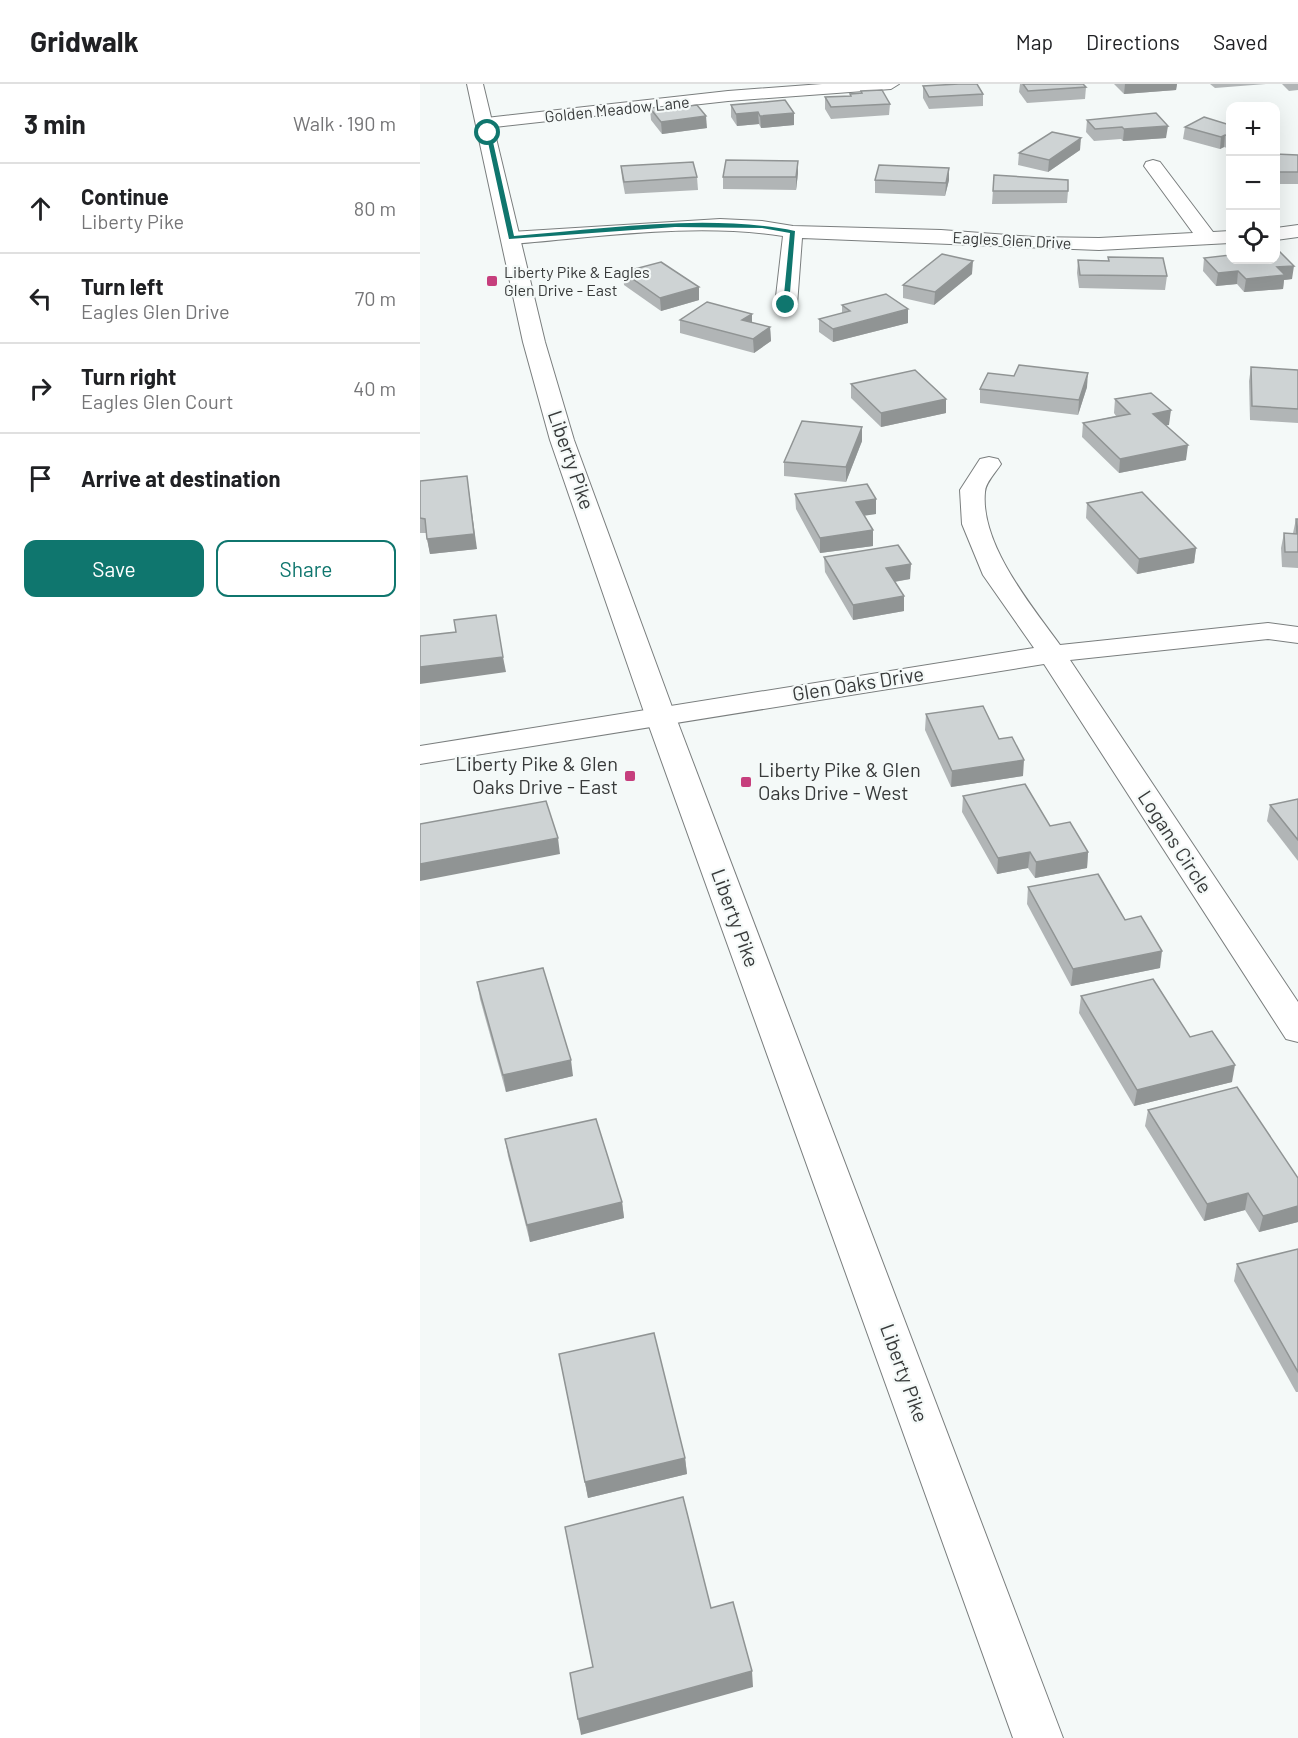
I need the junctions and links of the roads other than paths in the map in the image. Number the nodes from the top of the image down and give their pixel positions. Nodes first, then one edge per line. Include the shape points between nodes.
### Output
1 (475, 84) edge
2 (891, 84) edge
3 (724, 90) edge
4 (486, 123) junction
5 (1153, 166) dead end
6 (1298, 231) edge
7 (793, 232) junction
8 (1280, 233) edge
9 (1226, 237) edge
10 (1207, 238) junction
11 (697, 244) dead end
12 (521, 252) junction
13 (786, 305) dead end
14 (989, 464) dead end
15 (1298, 634) edge
16 (1052, 654) junction
17 (660, 716) junction
18 (420, 755) edge
19 (1298, 1030) edge
20 (1038, 1738) edge

1 - 4 street, Liberty Pike
2 - 3 street, Golden Meadow Lane
3 - 4 street, Golden Meadow Lane
4 - 12 street, Liberty Pike
5 - 10 street
6 - 8 street
7 - 10 street, Eagles Glen Drive via 1055,244
7 - 11 street, Eagles Glen Drive
7 - 12 street, Eagles Glen Drive via 708,225
7 - 13 street
9 - 10 street, Eagles Glen Drive
12 - 17 street, Liberty Pike via 534,342 562,440
14 - 16 street, Logans Circle via 972,490 975,525 996,575
15 - 16 street, Glen Oaks Drive via 1268,631
16 - 17 street, Glen Oaks Drive
16 - 19 street, Logans Circle
17 - 18 street, Glen Oaks Drive
17 - 20 street, Liberty Pike

